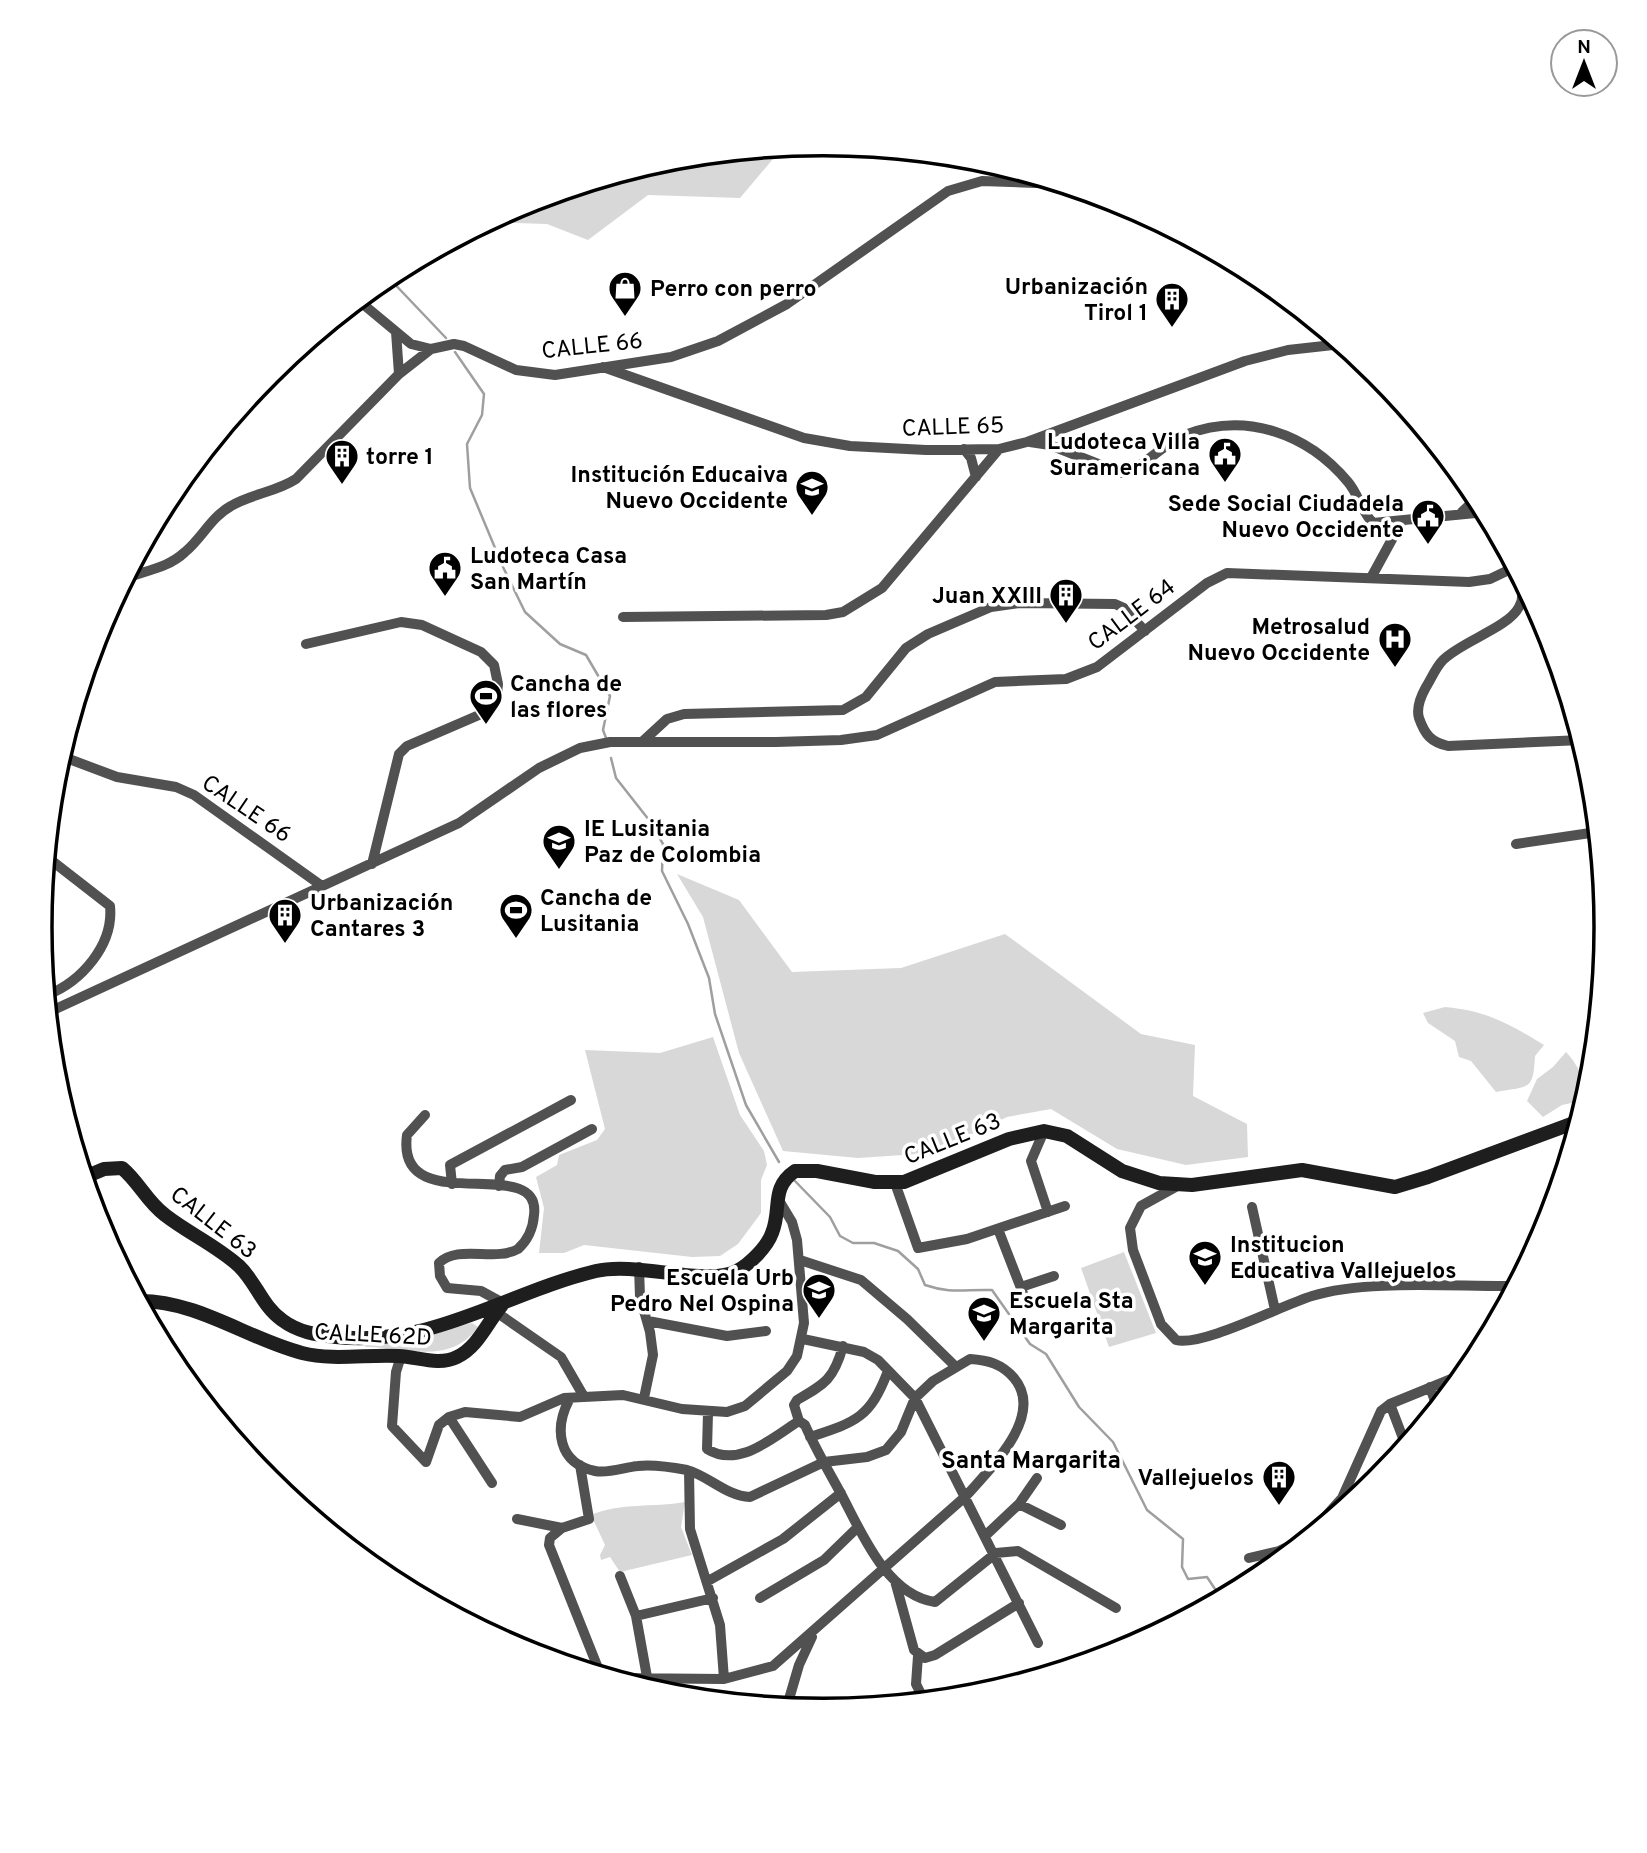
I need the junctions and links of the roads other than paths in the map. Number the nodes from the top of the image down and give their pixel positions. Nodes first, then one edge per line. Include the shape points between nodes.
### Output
1 (1025, 183) edge
2 (366, 306) edge
3 (396, 332) junction
4 (1330, 345) edge
5 (431, 349) junction
6 (603, 367) junction
7 (399, 374) junction
8 (1027, 442) junction
9 (964, 449) junction
10 (999, 449) junction
11 (976, 477) junction
12 (1469, 505) edge
13 (1462, 512) junction
14 (1473, 512) edge
15 (1402, 521) junction
16 (1507, 571) edge
17 (138, 574) edge
18 (1372, 576) junction
19 (1522, 599) edge
20 (623, 617) dead end
21 (1145, 631) junction
22 (306, 644) dead end
23 (1571, 740) edge
24 (642, 742) junction
25 (71, 760) edge
26 (1589, 833) edge
27 (1516, 844) dead end
28 (55, 863) edge
29 (372, 864) junction
30 (322, 886) junction
31 (55, 991) edge
32 (57, 1008) edge
33 (571, 1100) dead end
34 (425, 1115) dead end
35 (1568, 1125) edge
36 (593, 1129) dead end
37 (1044, 1131) junction
38 (93, 1174) edge
39 (895, 1183) junction
40 (452, 1184) junction
41 (1179, 1185) junction
42 (499, 1186) junction
43 (777, 1197) junction
44 (1065, 1206) dead end
45 (1252, 1207) dead end
46 (1048, 1212) junction
47 (998, 1229) junction
48 (800, 1260) junction
49 (639, 1267) junction
50 (1054, 1276) dead end
51 (1505, 1286) edge
52 (151, 1302) edge
53 (500, 1307) junction
54 (1275, 1310) junction
55 (648, 1321) junction
56 (766, 1331) dead end
57 (803, 1339) junction
58 (843, 1346) junction
59 (401, 1356) junction
60 (955, 1366) junction
61 (888, 1371) junction
62 (1446, 1381) edge
63 (1430, 1387) junction
64 (583, 1395) junction
65 (644, 1398) junction
66 (915, 1398) junction
67 (1434, 1398) edge
68 (569, 1400) junction
69 (1390, 1404) junction
70 (708, 1413) junction
71 (449, 1417) junction
72 (799, 1421) junction
73 (1402, 1436) edge
74 (810, 1437) junction
75 (824, 1462) junction
76 (580, 1465) junction
77 (689, 1471) junction
78 (1037, 1478) dead end
79 (492, 1482) dead end
80 (841, 1493) junction
81 (966, 1496) junction
82 (1343, 1496) edge
83 (1019, 1504) junction
84 (517, 1519) dead end
85 (1061, 1525) dead end
86 (858, 1527) junction
87 (562, 1528) junction
88 (986, 1535) junction
89 (1273, 1552) edge
90 (996, 1553) junction
91 (1249, 1558) dead end
92 (885, 1569) junction
93 (620, 1576) dead end
94 (895, 1578) junction
95 (708, 1581) junction
96 (713, 1598) junction
97 (760, 1598) dead end
98 (1019, 1603) junction
99 (1116, 1608) dead end
100 (636, 1616) junction
101 (814, 1632) junction
102 (1038, 1643) dead end
103 (918, 1656) junction
104 (596, 1663) edge
105 (647, 1677) edge
106 (649, 1677) edge
107 (724, 1679) junction
108 (920, 1691) edge
109 (790, 1697) edge

1 - 6 street, CALLE 66 via 982,181 948,191 759,320 698,349
2 - 3 street
3 - 5 street via 411,344
3 - 7 street
4 - 8 street, CALLE 65 via 1288,350 1245,362
5 - 6 street, CALLE 66 via 464,346 526,372 555,375
5 - 7 street
6 - 9 street, CALLE 65 via 804,438 849,446
7 - 17 street via 296,479 230,506 177,559
8 - 10 street, CALLE 65
8 - 15 street via 1051,445 1121,473 1197,430 1257,426 1298,439 1314,450 1351,485 1373,523
9 - 10 street, CALLE 65
9 - 11 street
10 - 11 street
11 - 20 street via 882,588 843,612
12 - 13 street
13 - 14 street
13 - 15 street
15 - 18 street
16 - 18 street, CALLE 64 via 1469,582
18 - 21 street, CALLE 64 via 1227,573
19 - 23 street via 1513,616 1442,661 1422,694 1418,713 1423,731 1448,746
21 - 24 street, CALLE 64 via 1081,674 1051,681 995,682 877,735 841,740
21 - 24 street via 1115,604 1004,604 918,640 891,663 866,697 843,710 684,714 667,719
22 - 29 street via 401,622 422,625 481,652 490,658 497,674 497,694 486,712 407,746 399,754
24 - 29 street, CALLE 64 via 580,748 538,768 459,823
25 - 30 street, CALLE 66 via 117,777 176,787 194,795
26 - 27 street
28 - 31 street via 110,906 111,914 89,967
29 - 30 street, CALLE 64
30 - 32 street, CALLE 64
33 - 40 street via 450,1165
34 - 40 street via 407,1135 406,1159 414,1170
35 - 41 main road via 1395,1186 1302,1170
36 - 42 street via 522,1167 505,1170
37 - 39 main road, CALLE 63 via 1018,1136 929,1174
37 - 41 main road via 1067,1136 1139,1178
37 - 46 street via 1031,1161
38 - 53 main road, CALLE 63 via 122,1168 166,1216 241,1268 276,1315 312,1334 348,1339 396,1337 430,1331
39 - 43 main road, CALLE 63 via 795,1171 781,1184
39 - 47 street via 918,1248
40 - 42 street
41 - 54 street via 1141,1206 1130,1228 1133,1250 1166,1334 1191,1342
42 - 53 street via 520,1188 532,1197 533,1224 524,1243 504,1254 444,1258 439,1271 447,1288 481,1291
43 - 48 street via 792,1222
43 - 49 main road, CALLE 63 via 772,1234 736,1272 714,1277
44 - 46 street
45 - 54 street
46 - 47 street
47 - 50 street via 1022,1292
48 - 57 street
48 - 60 street via 861,1280
49 - 53 main road, CALLE 63 via 595,1271
49 - 55 street via 640,1297
51 - 54 street via 1350,1287
52 - 59 main road, CALLE 62D via 202,1314 301,1353
53 - 59 main road, CALLE 62D via 459,1357 438,1361
53 - 64 street via 561,1357
55 - 56 street via 727,1336
55 - 65 street via 653,1362
57 - 58 street
57 - 70 street via 787,1371 754,1399 727,1412
58 - 61 street via 864,1352
58 - 72 street via 827,1383 794,1405
59 - 71 street via 392,1426 426,1462 439,1425
60 - 66 street
60 - 81 street via 970,1359 998,1364 1018,1384 1023,1400 1017,1432
61 - 66 street
61 - 74 street via 870,1409 858,1421
62 - 63 street
63 - 67 street
63 - 69 street
64 - 65 street
64 - 68 street
65 - 70 street
66 - 75 street via 901,1432 886,1450
66 - 81 street
68 - 71 street via 520,1417 465,1412
68 - 76 street via 561,1416 560,1441
69 - 73 street
69 - 82 street via 1376,1419
70 - 72 street via 707,1449 728,1456 749,1452
71 - 79 street
72 - 74 street
74 - 75 street
75 - 77 street via 750,1497 738,1497
75 - 80 street
76 - 77 street via 597,1472 653,1465
76 - 87 street via 589,1519
77 - 95 street via 690,1529
78 - 83 street
80 - 86 street
80 - 95 street via 783,1539
81 - 88 street
81 - 92 street
83 - 85 street
83 - 88 street
84 - 87 street
86 - 92 street
86 - 97 street via 824,1560
87 - 104 street via 549,1545
88 - 90 street
89 - 91 street
90 - 94 street via 936,1602 911,1594
90 - 98 street
90 - 99 street via 1018,1551
92 - 94 street
92 - 101 street
93 - 100 street
94 - 103 street
95 - 96 street
96 - 100 street
96 - 107 street via 723,1642
98 - 102 street
98 - 103 street via 936,1655
100 - 105 street
101 - 107 street via 773,1667
101 - 109 street
103 - 108 street
106 - 107 street

